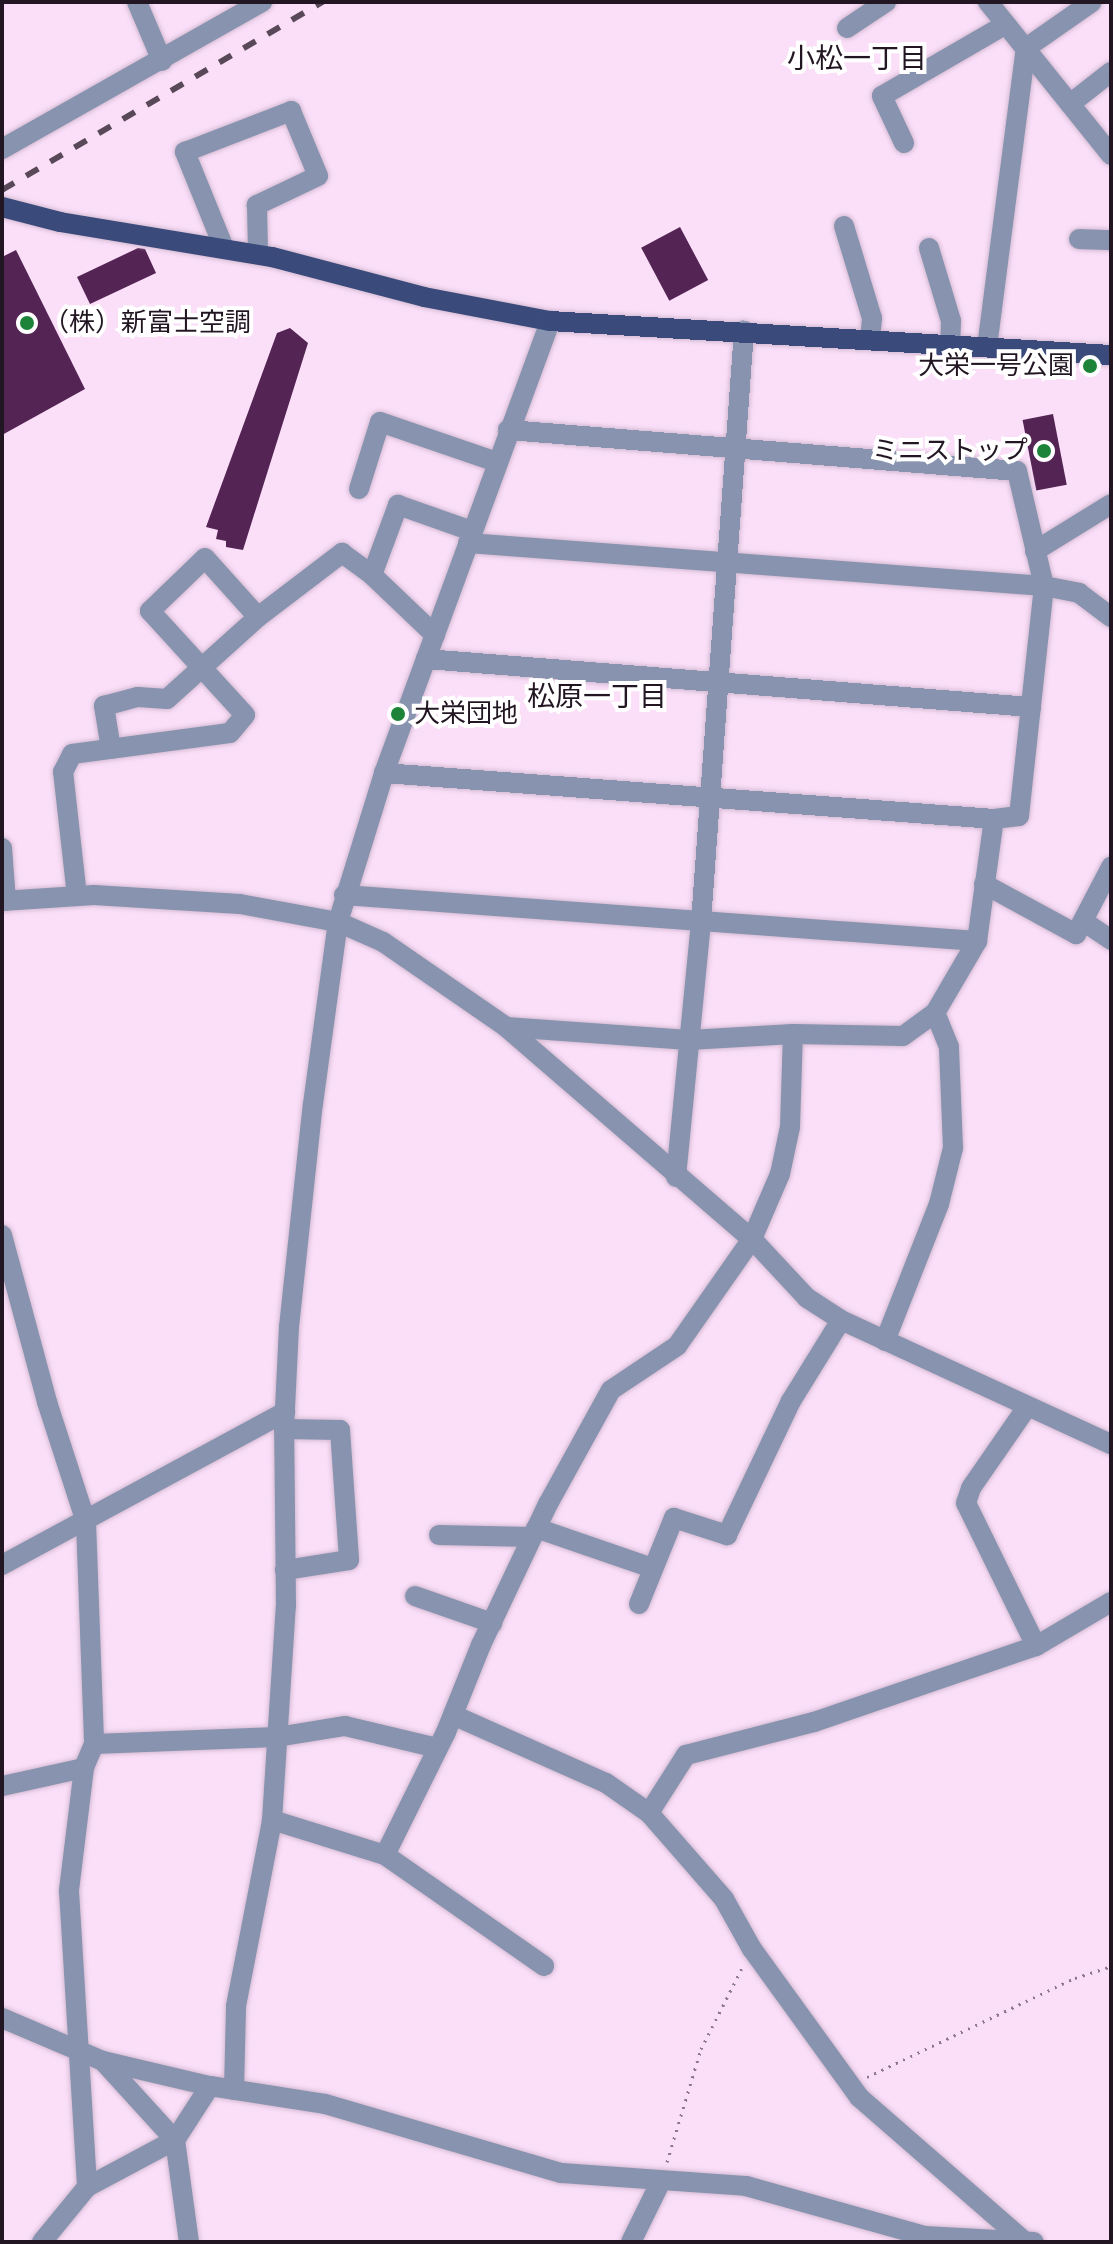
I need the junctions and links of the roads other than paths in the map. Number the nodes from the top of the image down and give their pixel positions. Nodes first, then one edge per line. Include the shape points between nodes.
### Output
1 (137, 2) edge
2 (886, 2) edge
3 (988, 2) edge
4 (1092, 2) edge
5 (254, 4) edge
6 (1006, 24) junction
7 (847, 28) dead end
8 (1026, 48) junction
9 (162, 61) junction
10 (1111, 72) edge
11 (1070, 104) junction
12 (904, 143) dead end
13 (2, 149) edge
14 (1111, 155) edge
15 (2, 207) edge
16 (844, 226) dead end
17 (1079, 239) dead end
18 (1111, 240) edge
19 (224, 248) junction
20 (929, 248) dead end
21 (258, 254) junction
22 (550, 321) junction
23 (744, 331) junction
24 (870, 339) junction
25 (950, 345) junction
26 (987, 347) junction
27 (1111, 355) edge
28 (508, 430) junction
29 (736, 448) junction
30 (497, 462) junction
31 (359, 489) dead end
32 (1111, 504) edge
33 (470, 537) junction
34 (1035, 551) junction
35 (727, 563) junction
36 (372, 575) junction
37 (1044, 586) junction
38 (258, 617) junction
39 (1111, 617) edge
40 (435, 635) junction
41 (426, 659) junction
42 (201, 665) junction
43 (719, 683) junction
44 (1031, 707) junction
45 (111, 749) junction
46 (384, 773) junction
47 (710, 798) junction
48 (994, 819) junction
49 (2, 848) edge
50 (1111, 867) edge
51 (984, 884) junction
52 (344, 895) junction
53 (77, 896) junction
54 (4, 901) edge
55 (1083, 921) junction
56 (338, 922) junction
57 (701, 922) junction
58 (1111, 940) edge
59 (977, 941) junction
60 (935, 1013) junction
61 (506, 1027) junction
62 (793, 1034) junction
63 (689, 1040) junction
64 (676, 1177) junction
65 (2, 1235) edge
66 (752, 1239) junction
67 (841, 1320) junction
68 (885, 1341) junction
69 (1027, 1407) junction
70 (285, 1421) junction
71 (1111, 1444) edge
72 (86, 1522) junction
73 (534, 1533) junction
74 (439, 1535) dead end
75 (2, 1565) edge
76 (652, 1568) junction
77 (285, 1570) junction
78 (415, 1596) dead end
79 (1111, 1602) edge
80 (639, 1604) dead end
81 (492, 1623) junction
82 (1036, 1646) junction
83 (453, 1715) junction
84 (277, 1737) junction
85 (94, 1744) junction
86 (437, 1748) junction
87 (84, 1768) junction
88 (2, 1786) edge
89 (649, 1813) junction
90 (272, 1820) junction
91 (385, 1855) junction
92 (544, 1966) dead end
93 (2, 2018) edge
94 (81, 2054) junction
95 (103, 2061) junction
96 (210, 2086) junction
97 (234, 2090) junction
98 (175, 2140) junction
99 (661, 2181) junction
100 (87, 2187) junction
101 (1028, 2240) edge
102 (42, 2242) edge
103 (189, 2242) edge
104 (631, 2242) edge

1 - 9 street
2 - 7 street
3 - 6 street
4 - 8 street
5 - 9 street
6 - 8 street
6 - 12 street via 882,96
8 - 11 street
8 - 26 street
9 - 13 street
10 - 11 street
11 - 14 street
15 - 19 main road via 60,222
16 - 24 street via 872,318
17 - 18 street
19 - 21 main road
19 - 21 street via 185,152 291,111 318,176 257,205
20 - 25 street via 951,321
21 - 22 main road via 424,297
22 - 23 main road
22 - 28 street
23 - 24 main road
23 - 29 street
24 - 25 main road
25 - 26 main road
26 - 27 main road
28 - 29 street
28 - 30 street
29 - 34 street via 1017,471
29 - 35 street
30 - 31 street via 380,422
30 - 33 street
32 - 34 street
33 - 35 street
33 - 36 street via 398,505
33 - 40 street
34 - 37 street
35 - 37 street
35 - 43 street
36 - 38 street via 342,553
36 - 40 street
37 - 39 street via 1079,593
37 - 44 street
38 - 42 street
38 - 42 street via 205,558 150,611
40 - 41 street
41 - 43 street
41 - 46 street
42 - 45 street via 167,699 138,697 104,706
42 - 45 street via 245,715 230,733
43 - 44 street
43 - 47 street
44 - 48 street via 1019,816
45 - 53 street via 72,754 63,772
46 - 47 street
46 - 52 street
47 - 48 street
47 - 57 street
48 - 51 street
49 - 54 street
50 - 55 street
51 - 55 street via 1076,934
51 - 59 street
52 - 56 street
52 - 57 street
53 - 54 street
53 - 56 street via 240,904
55 - 58 street
56 - 61 street via 383,942
56 - 70 street via 291,1311
57 - 59 street
57 - 63 street
59 - 60 street
60 - 62 street via 903,1036
60 - 68 street via 949,1047 953,1148 939,1204
61 - 63 street
61 - 64 street
62 - 63 street
62 - 66 street via 790,1127 780,1174
63 - 64 street
64 - 66 street
65 - 72 street
66 - 67 street via 807,1298
66 - 73 street via 677,1346 611,1390
67 - 68 street
67 - 76 street via 791,1401 727,1535 674,1518
68 - 69 street
69 - 71 street
69 - 82 street via 966,1503
70 - 72 street
70 - 77 street
70 - 77 street via 340,1430 349,1560
72 - 75 street
72 - 85 street
73 - 74 street
73 - 76 street
73 - 81 street
76 - 80 street
77 - 84 street
78 - 81 street
79 - 82 street
81 - 83 street
82 - 89 street via 814,1722 686,1755
83 - 86 street
83 - 89 street via 606,1783
84 - 85 street
84 - 86 street via 345,1726
84 - 90 street
85 - 87 street
86 - 91 street
87 - 88 street
87 - 94 street via 69,1891
89 - 101 street via 724,1899 752,1949 859,2097
90 - 91 street
90 - 97 street via 236,2006
91 - 92 street
93 - 94 street
94 - 95 street
94 - 100 street
95 - 96 street
95 - 98 street
96 - 97 street
96 - 98 street
97 - 99 street via 325,2104 561,2173
98 - 100 street
98 - 103 street
99 - 101 street via 746,2186 925,2236
99 - 104 street
100 - 102 street

